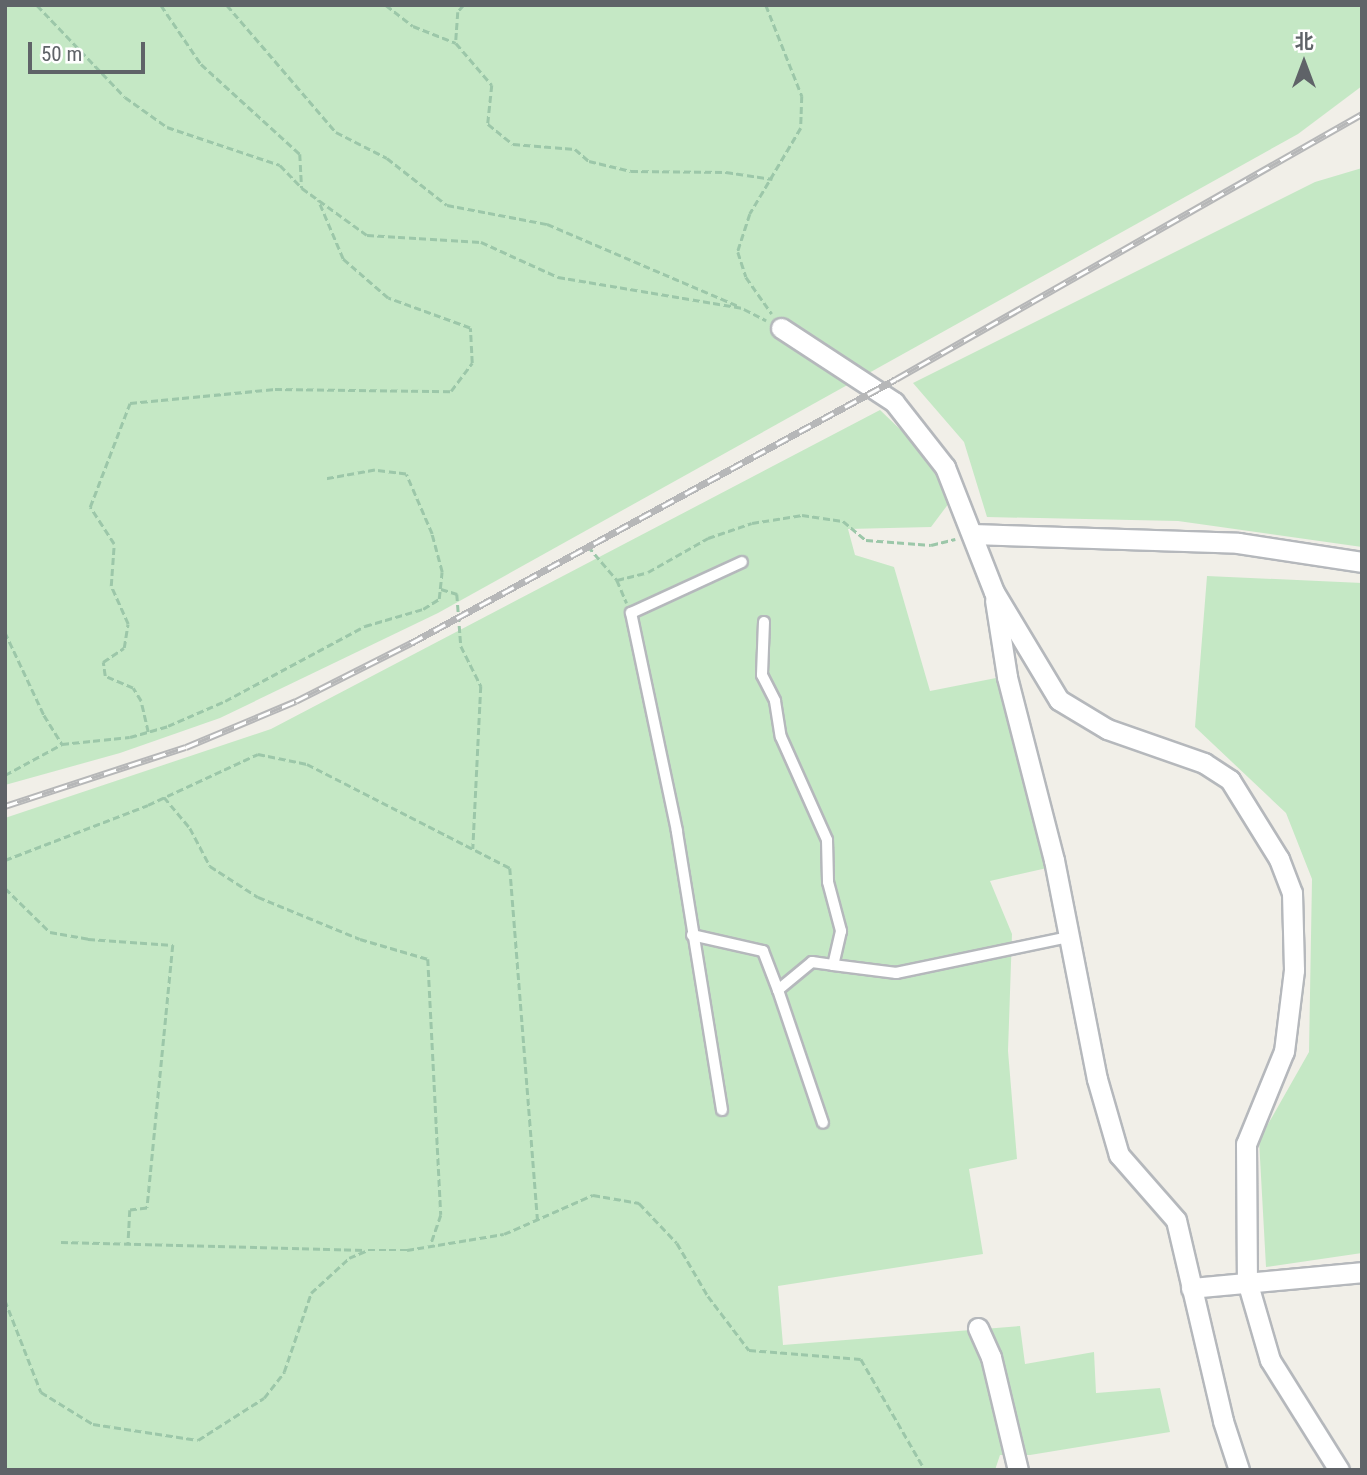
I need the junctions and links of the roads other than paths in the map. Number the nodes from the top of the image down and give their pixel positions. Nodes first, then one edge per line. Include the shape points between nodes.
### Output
1 (782, 328) road end
2 (972, 534) junction
3 (742, 562) dead end
4 (1362, 562) edge
5 (994, 592) junction
6 (764, 622) dead end
7 (692, 935) junction
8 (1069, 936) junction
9 (833, 965) junction
10 (778, 990) junction
11 (722, 1110) dead end
12 (823, 1122) dead end
13 (1362, 1272) edge
14 (1247, 1281) junction
15 (1191, 1288) junction
16 (978, 1328) dead end
17 (1018, 1470) edge
18 (1239, 1470) edge
19 (1339, 1470) edge

1 - 2 street via 894,402 945,467
2 - 4 street via 1238,543
2 - 5 street
3 - 7 lane via 631,613 671,799
5 - 8 street via 1007,677
5 - 14 street via 1059,700 1107,729 1204,764 1230,780 1255,815 1287,882 1294,971 1284,1051 1246,1144
6 - 9 lane via 762,675 775,701 781,737 827,840 828,882 841,931
7 - 10 lane via 763,951
7 - 11 lane
8 - 9 lane via 896,973
8 - 15 street via 1097,1079 1119,1155 1177,1220
9 - 10 lane via 812,962
10 - 12 lane
13 - 14 street
14 - 15 street
14 - 19 street via 1270,1360
15 - 18 street
16 - 17 street via 991,1357

